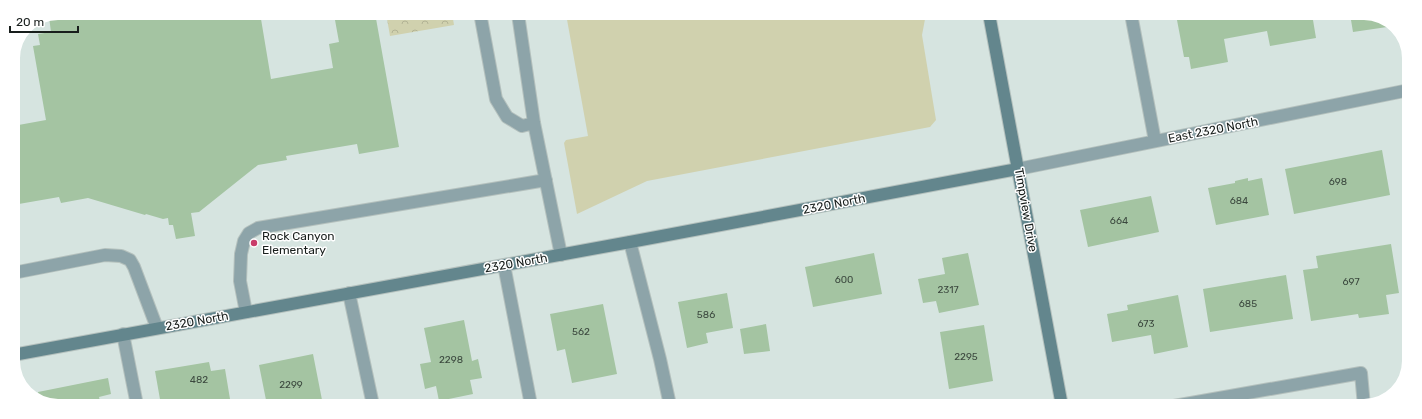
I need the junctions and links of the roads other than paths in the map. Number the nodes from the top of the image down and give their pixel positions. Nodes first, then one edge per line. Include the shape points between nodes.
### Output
1 (481, 20) edge
2 (519, 20) edge
3 (991, 20) edge
4 (1132, 20) edge
5 (1402, 91) edge
6 (534, 123) junction
7 (1155, 142) junction
8 (1018, 169) junction
9 (546, 180) junction
10 (630, 242) junction
11 (561, 255) junction
12 (504, 265) junction
13 (20, 272) edge
14 (349, 293) junction
15 (246, 312) junction
16 (157, 328) junction
17 (124, 334) junction
18 (20, 354) edge
19 (136, 399) edge
20 (372, 399) edge
21 (530, 399) edge
22 (669, 399) edge
23 (1061, 399) edge
24 (1214, 399) edge
25 (1363, 399) edge

1 - 6 street via 496,99 507,118 522,126
2 - 6 street
3 - 8 street, Timpview Drive
4 - 7 street
5 - 7 street, East 2320 North
6 - 9 street
7 - 8 street, East 2320 North
8 - 10 street, 2320 North
8 - 23 street, Timpview Drive
9 - 11 street
9 - 15 street via 258,228 249,233 241,254 240,281
10 - 11 street, 2320 North
10 - 22 street
11 - 12 street, 2320 North
12 - 14 street, 2320 North
12 - 21 street
13 - 16 street via 105,255 121,256 130,260 134,267
14 - 15 street, 2320 North
14 - 20 street
15 - 16 street, 2320 North
16 - 17 street, 2320 North
17 - 18 street, 2320 North
17 - 19 street
24 - 25 street via 1361,373

